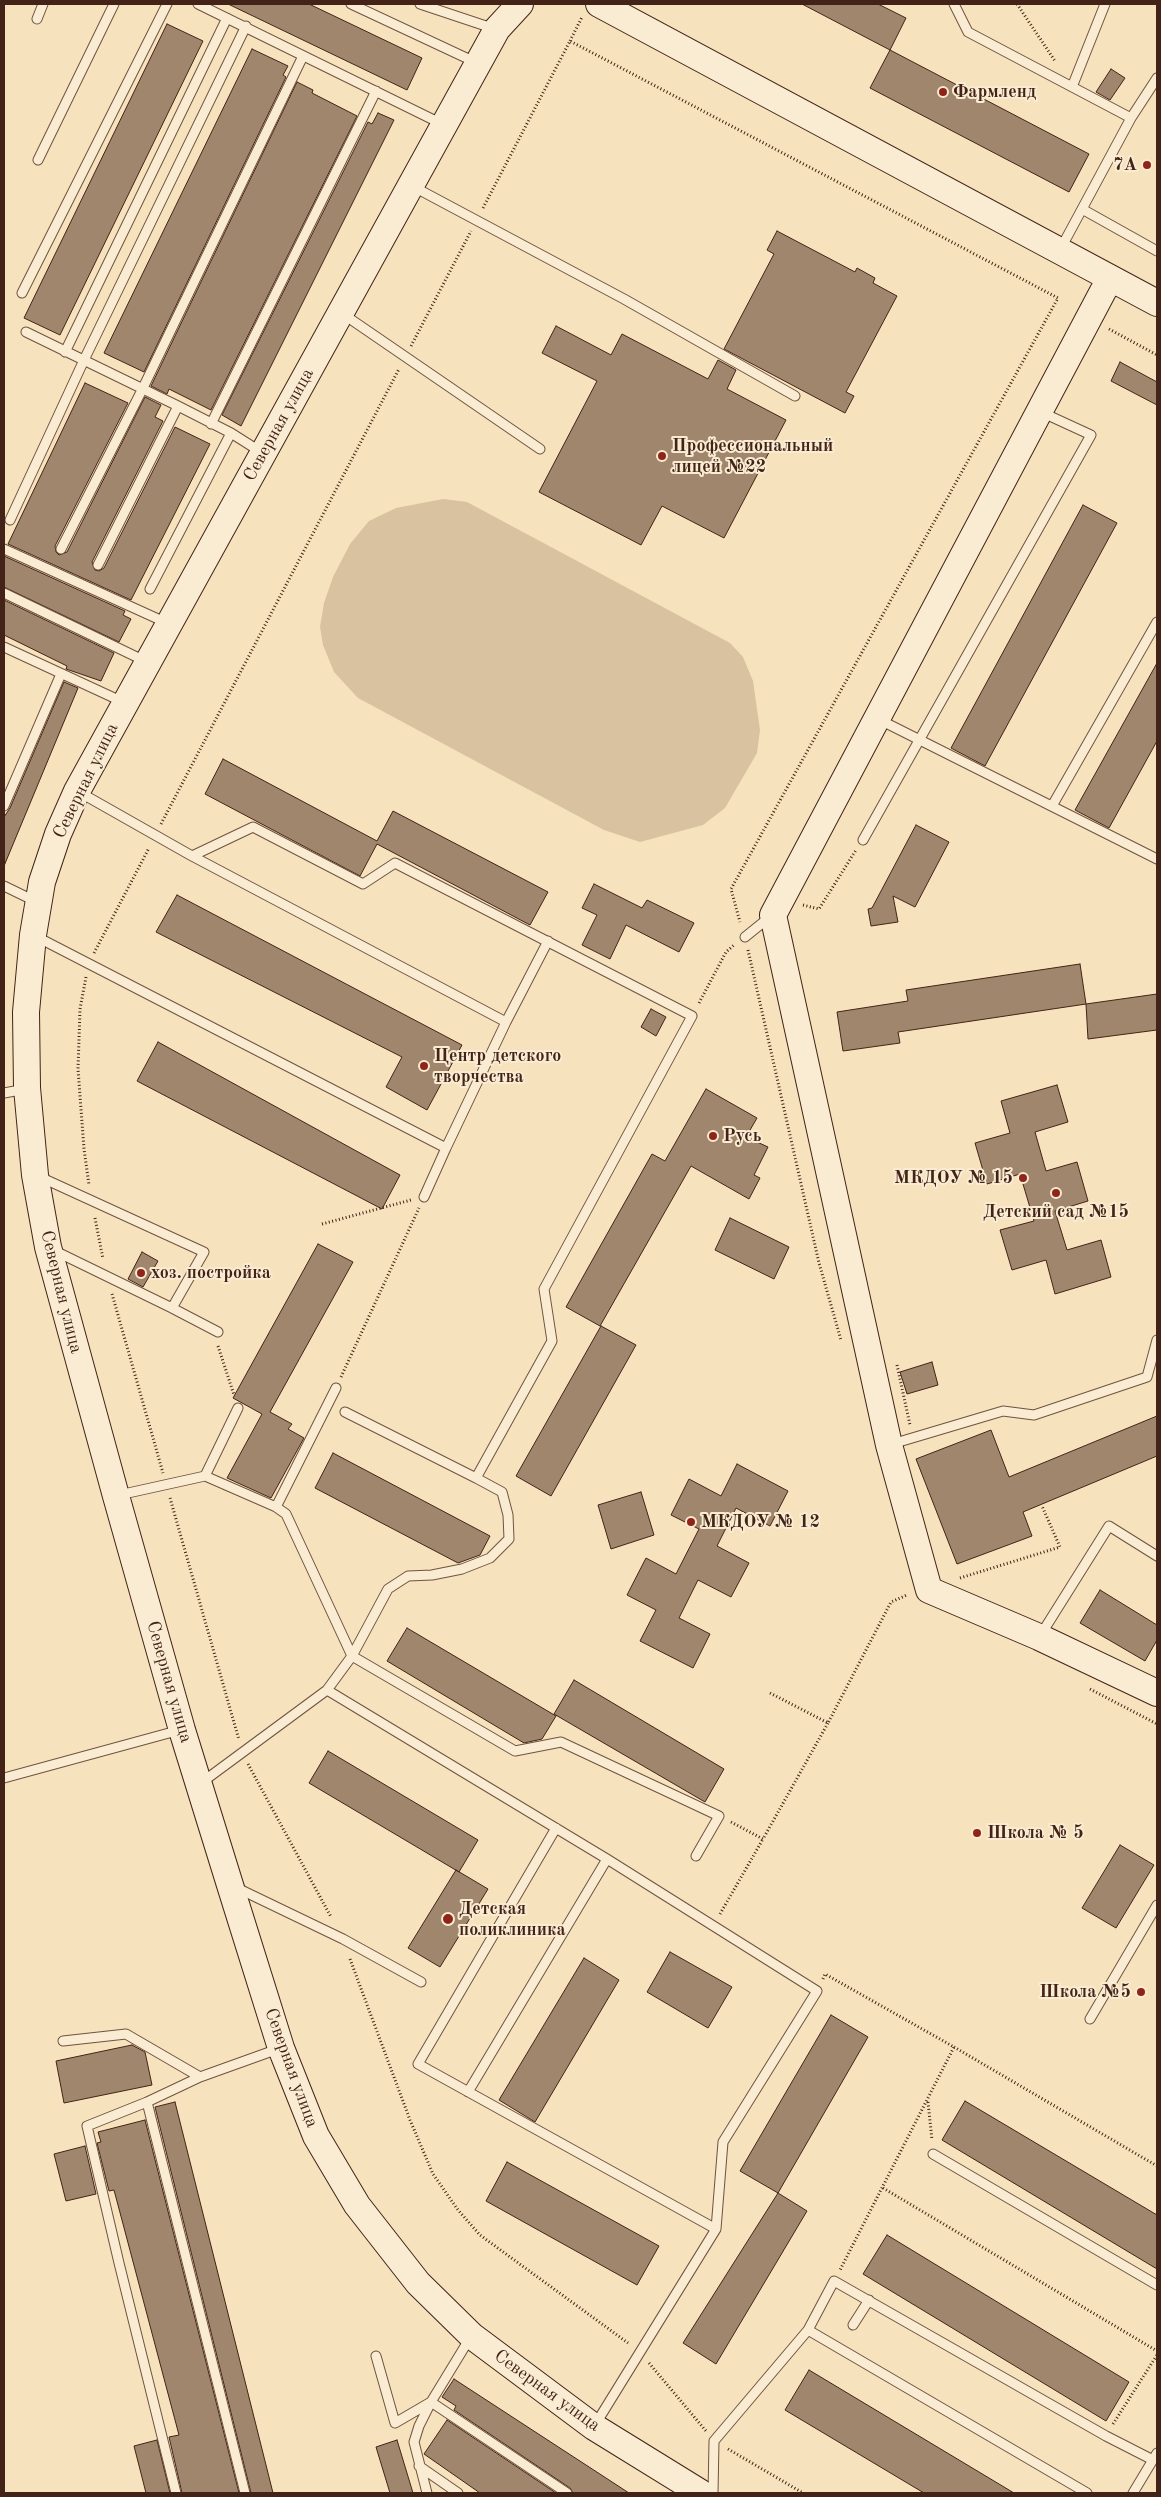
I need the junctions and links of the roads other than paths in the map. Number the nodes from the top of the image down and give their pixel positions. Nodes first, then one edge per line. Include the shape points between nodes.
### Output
1 (43, 4) edge
2 (114, 4) edge
3 (166, 4) edge
4 (198, 4) edge
5 (351, 4) edge
6 (420, 4) edge
7 (520, 4) edge
8 (954, 4) edge
9 (1105, 4) edge
10 (592, 7) edge
11 (227, 18) junction
12 (37, 19) dead end
13 (246, 26) junction
14 (497, 29) junction
15 (303, 56) junction
16 (478, 64) junction
17 (1157, 78) edge
18 (1072, 86) junction
19 (376, 91) junction
20 (1131, 118) junction
21 (445, 125) junction
22 (38, 160) dead end
23 (411, 185) junction
24 (1082, 209) junction
25 (1059, 250) junction
26 (1157, 251) edge
27 (1110, 278) junction
28 (22, 293) dead end
29 (1157, 303) edge
30 (341, 313) junction
31 (26, 332) dead end
32 (64, 352) junction
33 (84, 360) junction
34 (142, 390) junction
35 (795, 396) dead end
36 (178, 406) junction
37 (1039, 411) junction
38 (211, 424) junction
39 (231, 433) junction
40 (540, 448) dead end
41 (263, 453) junction
42 (10, 520) dead end
43 (4, 549) edge
44 (61, 550) dead end
45 (98, 566) dead end
46 (150, 589) dead end
47 (4, 593) edge
48 (1157, 622) edge
49 (169, 624) junction
50 (4, 647) edge
51 (148, 662) junction
52 (61, 674) junction
53 (125, 703) junction
54 (878, 718) junction
55 (920, 740) junction
56 (77, 791) junction
57 (4, 806) edge
58 (1052, 806) junction
59 (863, 840) road end
60 (192, 856) junction
61 (1157, 859) edge
62 (4, 886) edge
63 (39, 903) junction
64 (773, 915) junction
65 (33, 935) junction
66 (745, 937) road end
67 (548, 941) junction
68 (506, 1022) junction
69 (16, 1091) edge
70 (446, 1148) junction
71 (35, 1175) junction
72 (424, 1197) road end
73 (48, 1247) junction
74 (172, 1308) junction
75 (218, 1332) road end
76 (1157, 1340) edge
77 (336, 1388) road end
78 (238, 1408) road end
79 (345, 1412) dead end
80 (898, 1442) junction
81 (205, 1476) junction
82 (476, 1478) junction
83 (116, 1496) junction
84 (276, 1506) junction
85 (1157, 1556) edge
86 (1039, 1637) junction
87 (352, 1656) junction
88 (327, 1690) junction
89 (1156, 1690) edge
90 (182, 1730) junction
91 (4, 1778) edge
92 (198, 1785) junction
93 (556, 1828) junction
94 (696, 1856) dead end
95 (607, 1859) junction
96 (230, 1885) junction
97 (1157, 1905) edge
98 (422, 1982) dead end
99 (1090, 2019) dead end
100 (63, 2041) dead end
101 (281, 2048) junction
102 (200, 2076) junction
103 (468, 2092) junction
104 (147, 2102) junction
105 (933, 2154) road end
106 (716, 2229) junction
107 (1157, 2286) edge
108 (869, 2300) junction
109 (852, 2325) dead end
110 (808, 2330) junction
111 (472, 2336) junction
112 (376, 2356) dead end
113 (431, 2402) junction
114 (594, 2427) junction
115 (1155, 2456) edge
116 (419, 2466) junction
117 (176, 2493) edge
118 (245, 2493) edge
119 (426, 2493) edge
120 (458, 2493) edge
121 (567, 2493) edge
122 (701, 2493) edge
123 (714, 2493) edge
124 (1087, 2493) edge
125 (1133, 2493) edge

1 - 12 lane
2 - 22 lane
3 - 28 lane
4 - 11 lane
5 - 16 lane
6 - 14 lane
7 - 14 street, Северная улица
8 - 18 lane via 968,32
9 - 18 lane
10 - 25 street
11 - 13 lane
11 - 32 lane
13 - 15 lane
13 - 33 lane
14 - 16 street, Северная улица
15 - 19 lane
15 - 34 lane
16 - 21 street, Северная улица
17 - 20 lane
18 - 20 lane
19 - 21 lane
19 - 38 lane
20 - 24 lane
21 - 23 street, Северная улица
23 - 30 street, Северная улица
23 - 35 lane via 624,299
24 - 25 lane
24 - 26 lane
25 - 27 street
27 - 29 street
27 - 37 street
30 - 40 lane
30 - 41 street, Северная улица
31 - 32 lane
32 - 33 lane
33 - 34 lane
33 - 42 lane
34 - 36 lane
34 - 44 lane
36 - 38 lane
36 - 45 lane
37 - 54 street
37 - 55 lane via 1091,435
38 - 39 lane
39 - 41 lane
39 - 46 lane
41 - 49 street, Северная улица
43 - 49 lane
47 - 51 lane
48 - 58 lane
49 - 51 street, Северная улица
50 - 52 lane
51 - 53 street, Северная улица
52 - 53 lane
52 - 57 lane
53 - 56 street, Северная улица
54 - 55 lane
54 - 64 street
55 - 58 lane
55 - 59 lane
56 - 60 lane
56 - 63 street, Северная улица via 58,834 42,882
58 - 61 lane
60 - 67 lane via 253,827 363,884 395,863
60 - 68 lane
62 - 63 lane
63 - 65 street, Северная улица
64 - 66 lane
64 - 80 street
65 - 69 street, Северная улица
65 - 70 lane
67 - 68 lane
67 - 82 lane via 692,1016 544,1289 552,1341
68 - 70 lane
69 - 71 street, Северная улица
70 - 72 lane
71 - 73 street, Северная улица
71 - 74 lane via 204,1252
73 - 74 lane
73 - 83 street, Северная улица
74 - 75 lane
76 - 80 lane via 1147,1377 1034,1415 1003,1411
77 - 84 lane
78 - 81 lane
79 - 82 lane
80 - 86 street via 928,1590
81 - 83 lane
81 - 84 lane
82 - 87 lane via 502,1492 508,1515 509,1539 490,1558 462,1569 401,1579 388,1590
83 - 90 street, Северная улица
84 - 87 lane via 286,1514
85 - 86 lane via 1109,1526
86 - 89 street
87 - 88 lane
87 - 94 lane via 515,1751 561,1742 719,1816
88 - 92 lane
88 - 93 lane
90 - 91 lane
90 - 92 street, Северная улица
92 - 96 street, Северная улица
93 - 95 lane
93 - 103 lane via 418,2064
95 - 103 lane
95 - 106 lane via 817,1991 723,2142
96 - 98 lane via 343,1939
96 - 101 street, Северная улица
97 - 99 lane
100 - 102 lane via 126,2034
101 - 102 lane
101 - 111 street, Северная улица via 316,2136 357,2205 418,2282
102 - 104 lane
103 - 106 lane
104 - 117 lane via 87,2126
104 - 118 lane
105 - 107 lane
106 - 114 lane
108 - 109 lane
108 - 110 lane via 834,2281
108 - 115 lane via 1106,2436
110 - 123 lane via 714,2441
110 - 124 lane
111 - 113 lane
111 - 114 street, Северная улица
112 - 113 lane via 395,2423
113 - 116 lane via 414,2442
113 - 121 lane
114 - 122 street, Северная улица
115 - 125 lane
116 - 119 lane
116 - 120 lane

